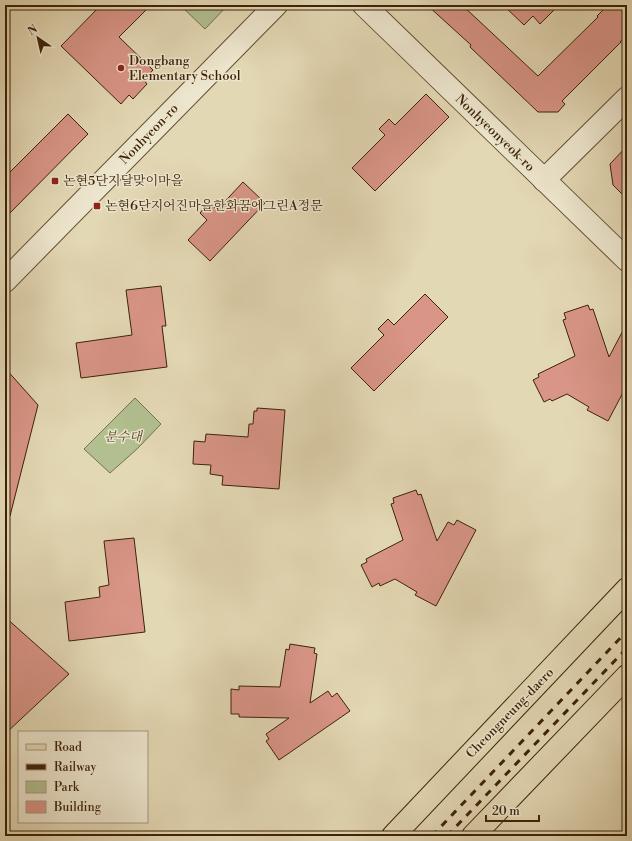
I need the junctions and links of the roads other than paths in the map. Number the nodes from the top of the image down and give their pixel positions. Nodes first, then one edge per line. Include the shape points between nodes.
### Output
1 (276, 5) edge
2 (364, 5) edge
3 (627, 98) edge
4 (544, 180) junction
5 (627, 260) edge
6 (5, 281) edge
7 (627, 589) edge
8 (627, 676) edge
9 (393, 836) edge
10 (473, 836) edge

1 - 6 street, Nonhyeon-ro
2 - 4 street, Nonhyeonyeok-ro
3 - 4 street
4 - 5 street, Nonhyeonyeok-ro
7 - 9 main road, Cheongneung-daero
8 - 10 main road

